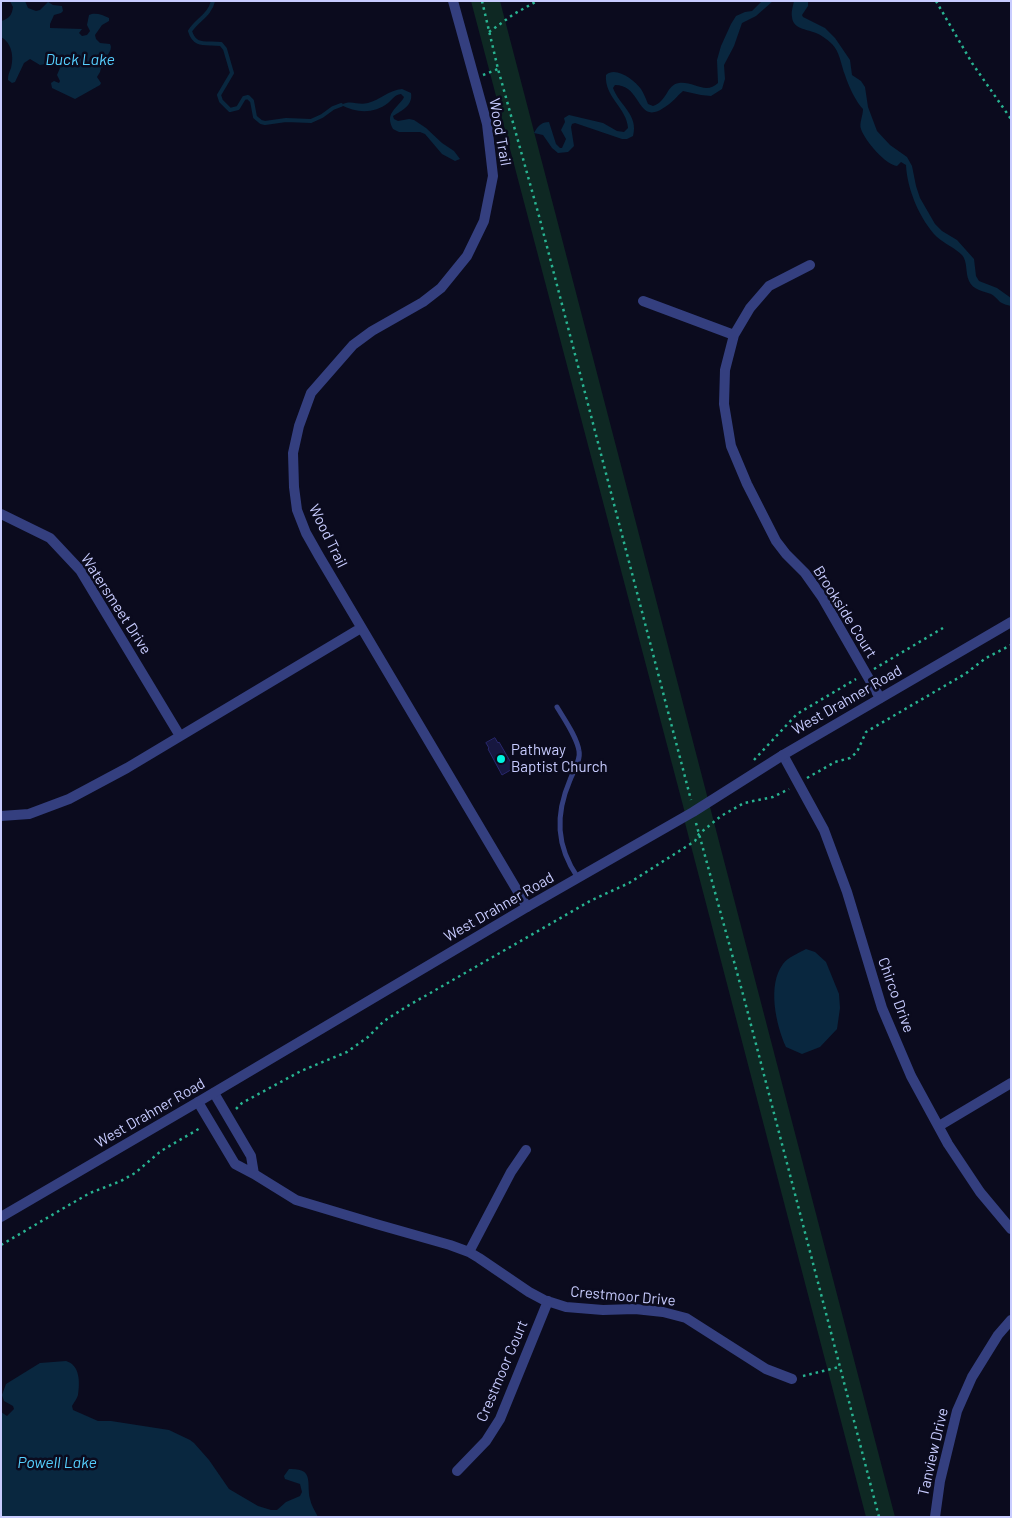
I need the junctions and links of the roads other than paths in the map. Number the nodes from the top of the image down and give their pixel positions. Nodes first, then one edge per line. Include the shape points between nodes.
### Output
1 (454, 1) edge
2 (810, 265) dead end
3 (643, 301) dead end
4 (734, 335) junction
5 (1, 514) edge
6 (1011, 622) edge
7 (361, 628) junction
8 (880, 698) junction
9 (557, 707) dead end
10 (180, 736) junction
11 (783, 755) junction
12 (1, 816) edge
13 (578, 878) junction
14 (527, 908) junction
15 (1011, 1083) edge
16 (214, 1093) junction
17 (198, 1102) junction
18 (938, 1126) junction
19 (526, 1150) dead end
20 (254, 1174) junction
21 (1, 1217) edge
22 (1011, 1229) edge
23 (469, 1252) junction
24 (548, 1301) junction
25 (1011, 1320) edge
26 (792, 1379) road end
27 (457, 1471) dead end
28 (935, 1517) edge

1 - 7 street, Wood Trail via 487,124 493,176 484,221 467,256 441,288 353,345 311,393 293,453 297,510 310,541
2 - 4 street, Brookside Court via 769,286 750,308
3 - 4 street
4 - 8 street, Brookside Court via 725,370 724,404 731,446 776,541 822,596
5 - 10 street, Watersmeet Drive via 50,538 80,570
6 - 8 street, West Drahner Road
7 - 10 street
7 - 14 street, Wood Trail
8 - 11 street, West Drahner Road
9 - 13 lane via 580,753 560,810 560,838
10 - 12 street via 70,799 28,814
11 - 13 street, West Drahner Road via 693,812
11 - 18 street, Chirco Drive via 824,830 847,892 882,1008 911,1076
13 - 14 street, West Drahner Road
14 - 16 street, West Drahner Road
15 - 18 street
16 - 17 street, West Drahner Road
16 - 20 street via 251,1156
17 - 20 street, Crestmoor Drive via 235,1164
17 - 21 street, West Drahner Road
18 - 22 street, Chirco Drive via 980,1192
19 - 23 street
20 - 23 street, Crestmoor Drive via 296,1200
23 - 24 street, Crestmoor Drive
24 - 26 street, Crestmoor Drive via 566,1307 654,1311 686,1318 766,1369
24 - 27 street, Crestmoor Court via 500,1419 486,1441
25 - 28 street, Tanview Drive via 998,1334 972,1377 957,1411

